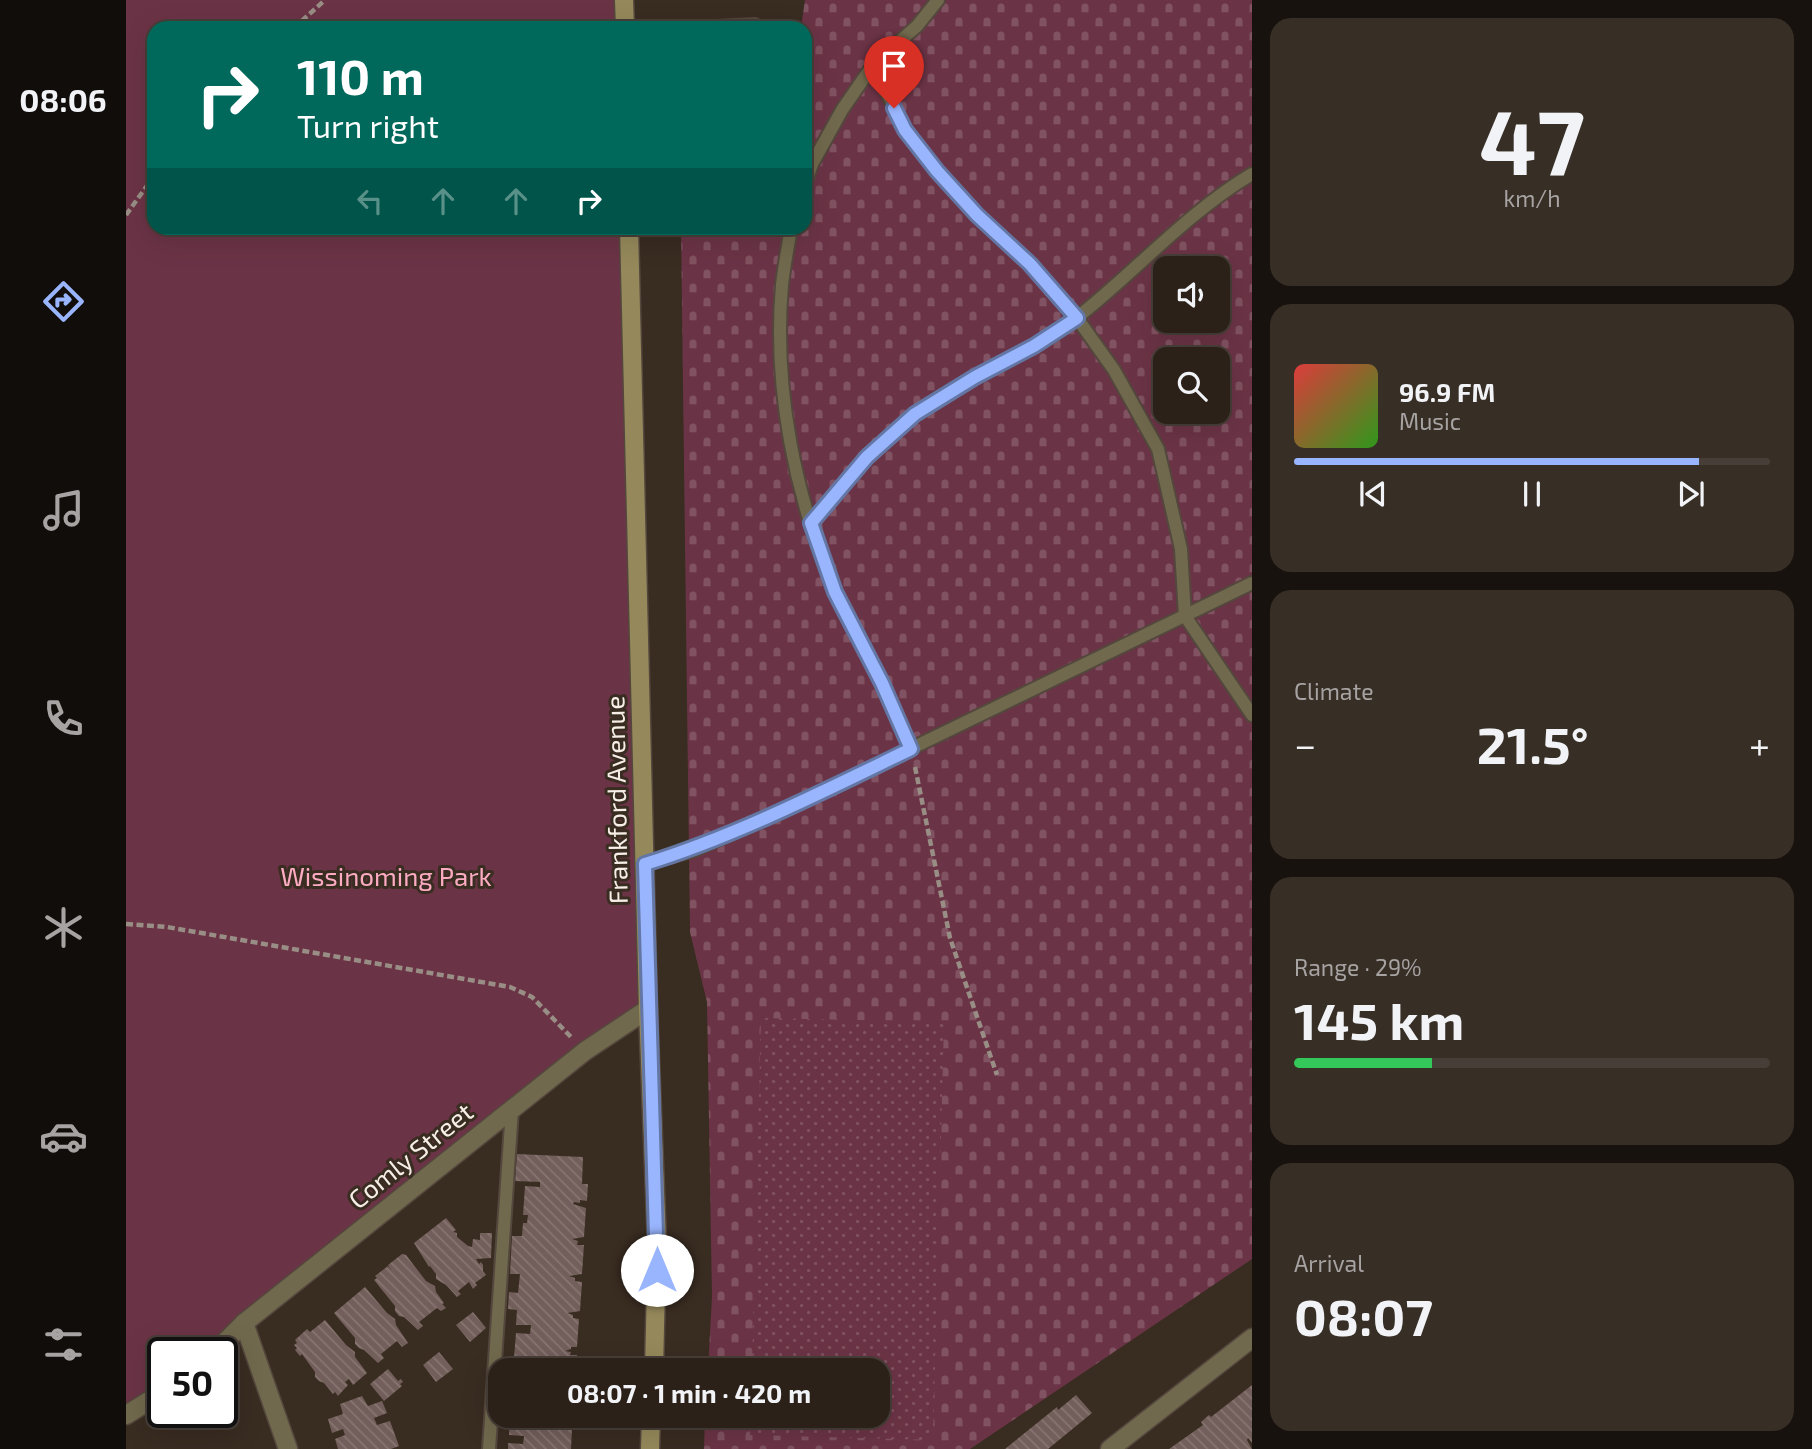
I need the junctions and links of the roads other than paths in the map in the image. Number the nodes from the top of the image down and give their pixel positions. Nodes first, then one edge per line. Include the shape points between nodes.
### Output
1 (624, 0) edge
2 (938, 0) edge
3 (625, 21) edge
4 (873, 65) junction
5 (812, 164) edge
6 (1252, 174) edge
7 (629, 235) edge
8 (789, 235) edge
9 (1077, 318) junction
10 (811, 523) junction
11 (1252, 583) edge
12 (1185, 616) junction
13 (1252, 715) edge
14 (911, 749) junction
15 (645, 864) junction
16 (648, 1009) junction
17 (512, 1109) junction
18 (244, 1323) junction
19 (230, 1337) edge
20 (1252, 1338) edge
21 (654, 1358) edge
22 (147, 1402) edge
23 (126, 1415) edge
24 (651, 1428) edge
25 (288, 1449) edge
26 (489, 1449) edge
27 (650, 1449) edge
28 (1110, 1449) edge

1 - 3 main road
2 - 4 lane via 917,26
4 - 5 lane
4 - 9 lane via 905,130 937,171
6 - 9 lane via 1177,230
7 - 15 main road, Frankford Avenue
8 - 10 lane via 780,342 784,408
9 - 10 lane via 915,414 867,457
9 - 12 lane via 1114,370 1158,449 1181,549
10 - 14 lane via 835,592
11 - 12 lane
12 - 13 lane
12 - 14 lane
14 - 15 lane via 772,816
15 - 16 main road, Frankford Avenue
16 - 17 street, Comly Street
16 - 21 main road, Frankford Avenue via 657,1244
17 - 18 street, Comly Street
17 - 26 lane
18 - 19 street, Comly Street
18 - 25 street
20 - 28 street
22 - 23 street
24 - 27 main road

